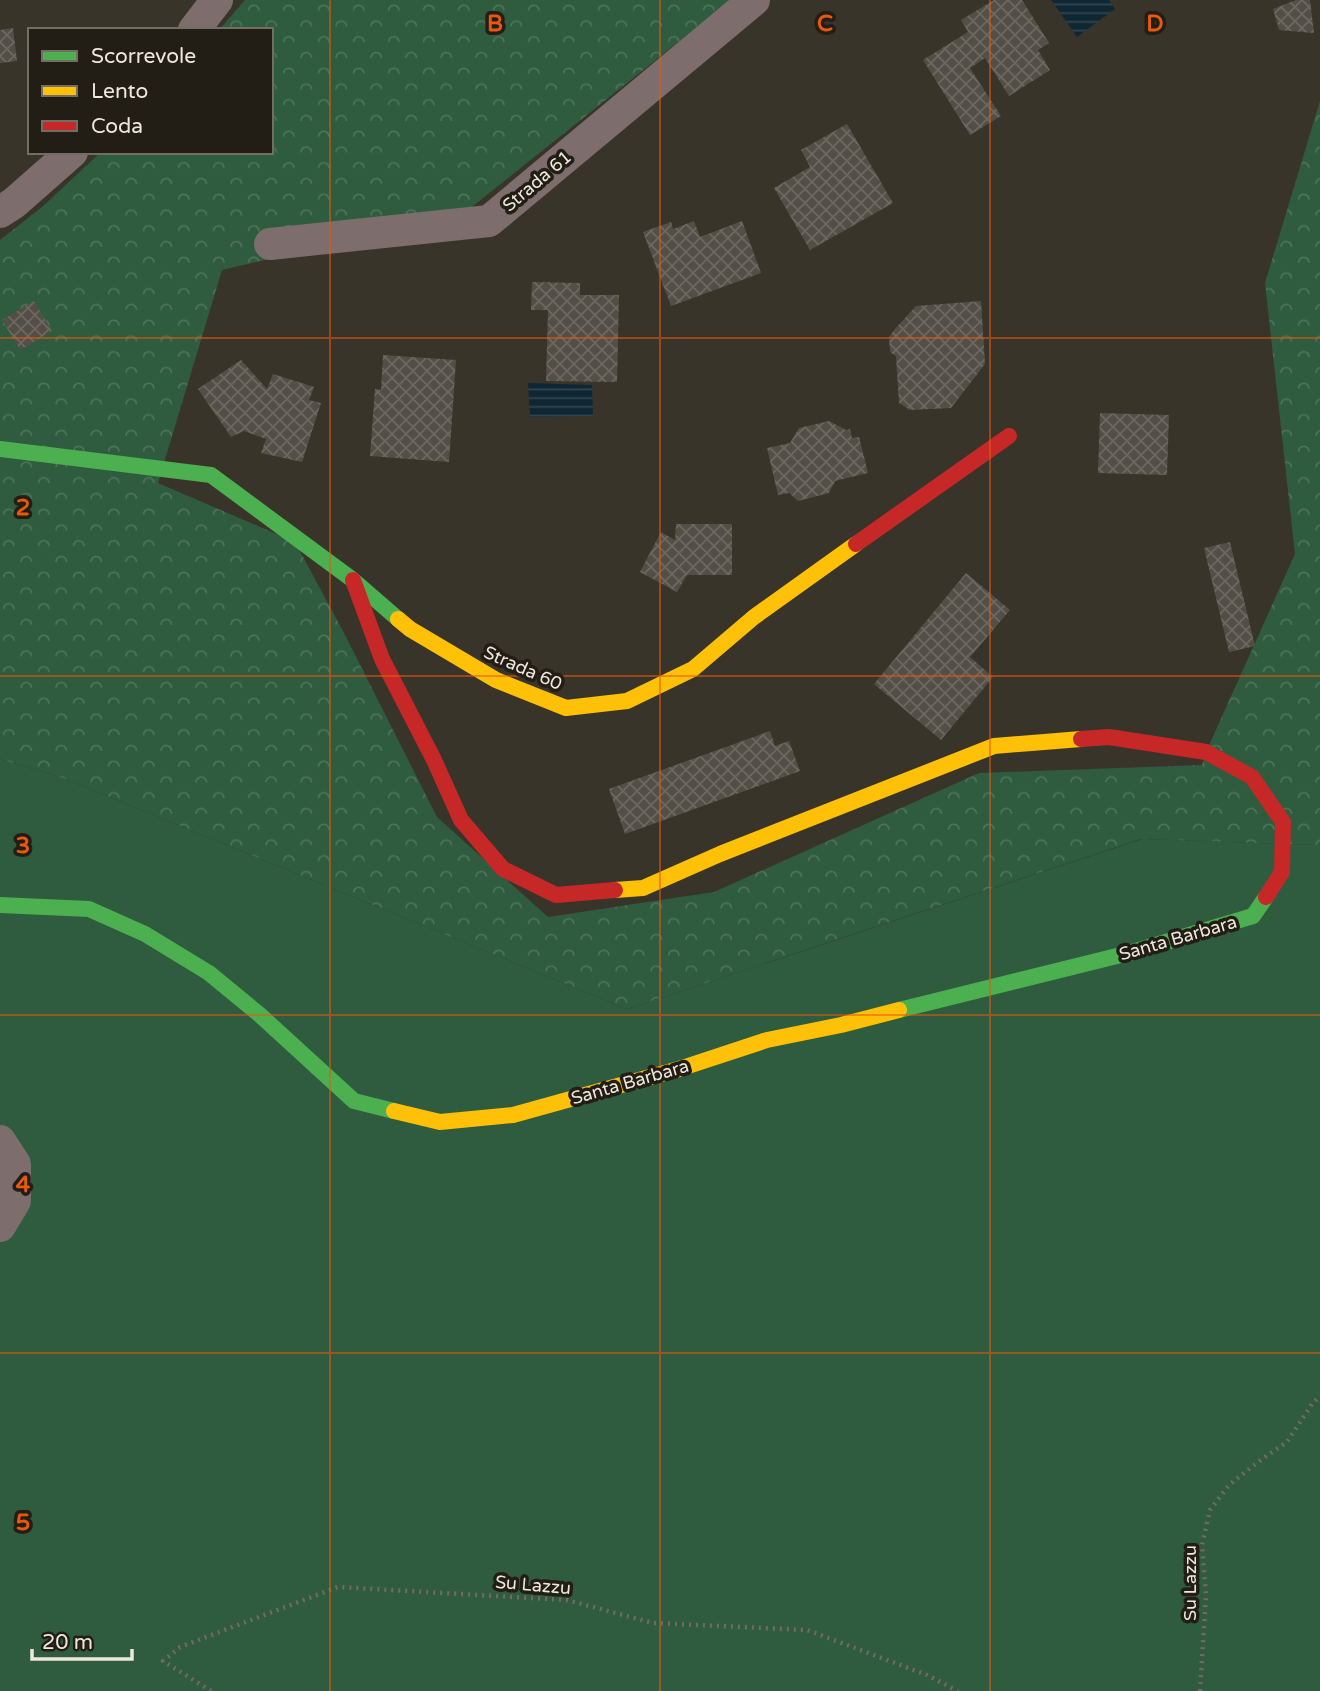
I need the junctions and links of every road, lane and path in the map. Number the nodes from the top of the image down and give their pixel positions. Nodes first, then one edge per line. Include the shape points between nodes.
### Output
1 (217, 0) edge
2 (754, 0) edge
3 (196, 28) edge
4 (70, 154) edge
5 (0, 212) edge
6 (270, 244) dead end
7 (1009, 436) dead end
8 (0, 449) edge
9 (353, 580) junction
10 (0, 905) edge
11 (0, 1141) edge
12 (0, 1226) edge
13 (1320, 1396) edge
14 (211, 1691) edge
15 (958, 1691) edge
16 (1200, 1691) edge

1 - 3 street
2 - 6 street, Strada 61 via 489,221
4 - 5 street
7 - 9 street, Strada 60 via 754,617 693,669 627,701 566,708 496,680 410,629
8 - 9 street, Strada 60 via 211,475
9 - 10 street, Santa Barbara via 383,660 461,820 503,869 556,895 643,888 993,746 1109,737 1206,752 1252,777 1283,822 1282,872 1253,916 1129,953 767,1040 513,1115 440,1122 354,1101 209,973 145,934 89,909
11 - 12 street via 15,1164 15,1201
13 - 16 path, Su Lazzu via 1287,1442 1228,1485 1210,1510 1202,1545 1206,1596
14 - 15 path, Su Lazzu via 163,1661 180,1647 338,1587 567,1600 653,1623 807,1630

